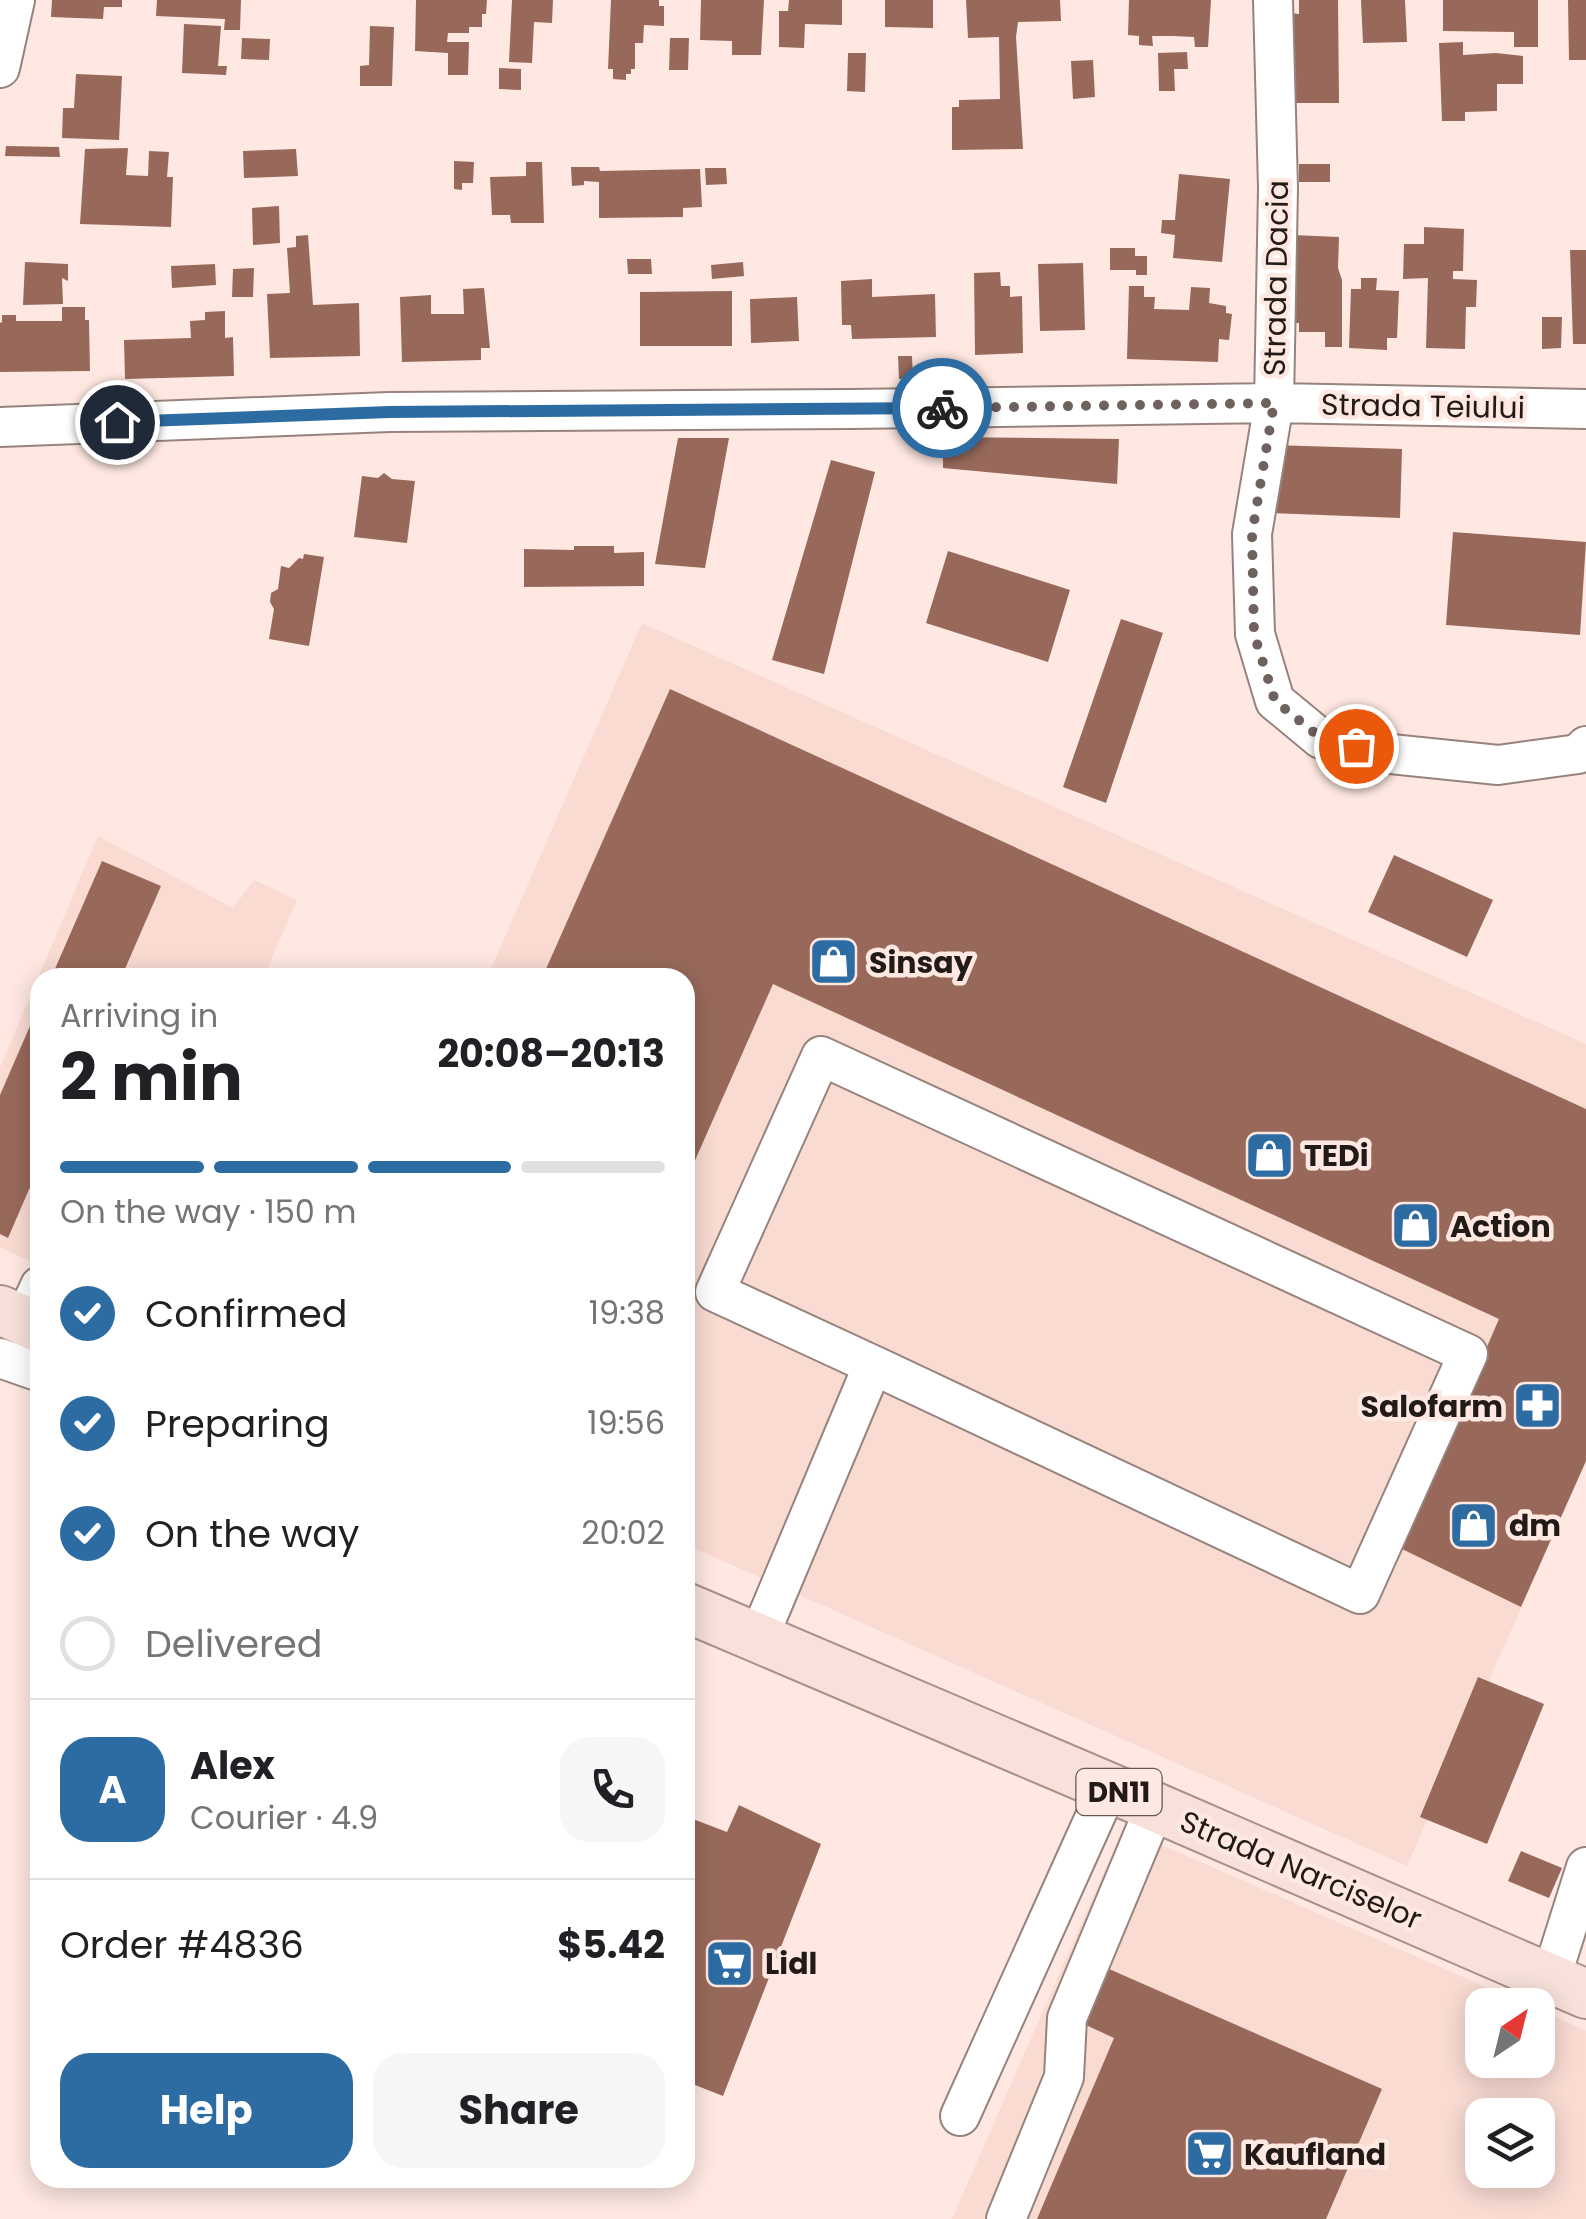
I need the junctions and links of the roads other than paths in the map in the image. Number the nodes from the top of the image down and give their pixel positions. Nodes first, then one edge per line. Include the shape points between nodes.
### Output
1 (15, 0) edge
2 (1272, 0) edge
3 (0, 68) edge
4 (1274, 403) junction
5 (1586, 409) edge
6 (0, 427) edge
7 (1586, 746) edge
8 (21, 1320) edge
9 (30, 1345) edge
10 (873, 1365) junction
11 (695, 1611) edge
12 (758, 1639) junction
13 (1108, 1788) junction
14 (1155, 1806) junction
15 (1586, 1866) edge
16 (1569, 1986) edge
17 (960, 2116) dead end
18 (1006, 2219) edge

1 - 3 street
2 - 4 street, Strada Dacia via 1278,188
4 - 5 street, Strada Teiului
4 - 6 street, Strada Teiului via 389,412
4 - 7 street, Strada Dacia via 1252,534 1254,634 1275,701 1321,738 1391,754 1498,765 1578,754
8 - 9 street
10 - 10 street via 716,1292 822,1056 1468,1354 1360,1594
10 - 12 street
11 - 12 main road, Strada Narciselor / DN11
12 - 13 main road, Strada Narciselor / DN11
13 - 14 main road, Strada Narciselor / DN11
13 - 17 street
14 - 16 main road, Strada Narciselor / DN11
14 - 18 street via 1067,2018 1064,2077
15 - 16 street

